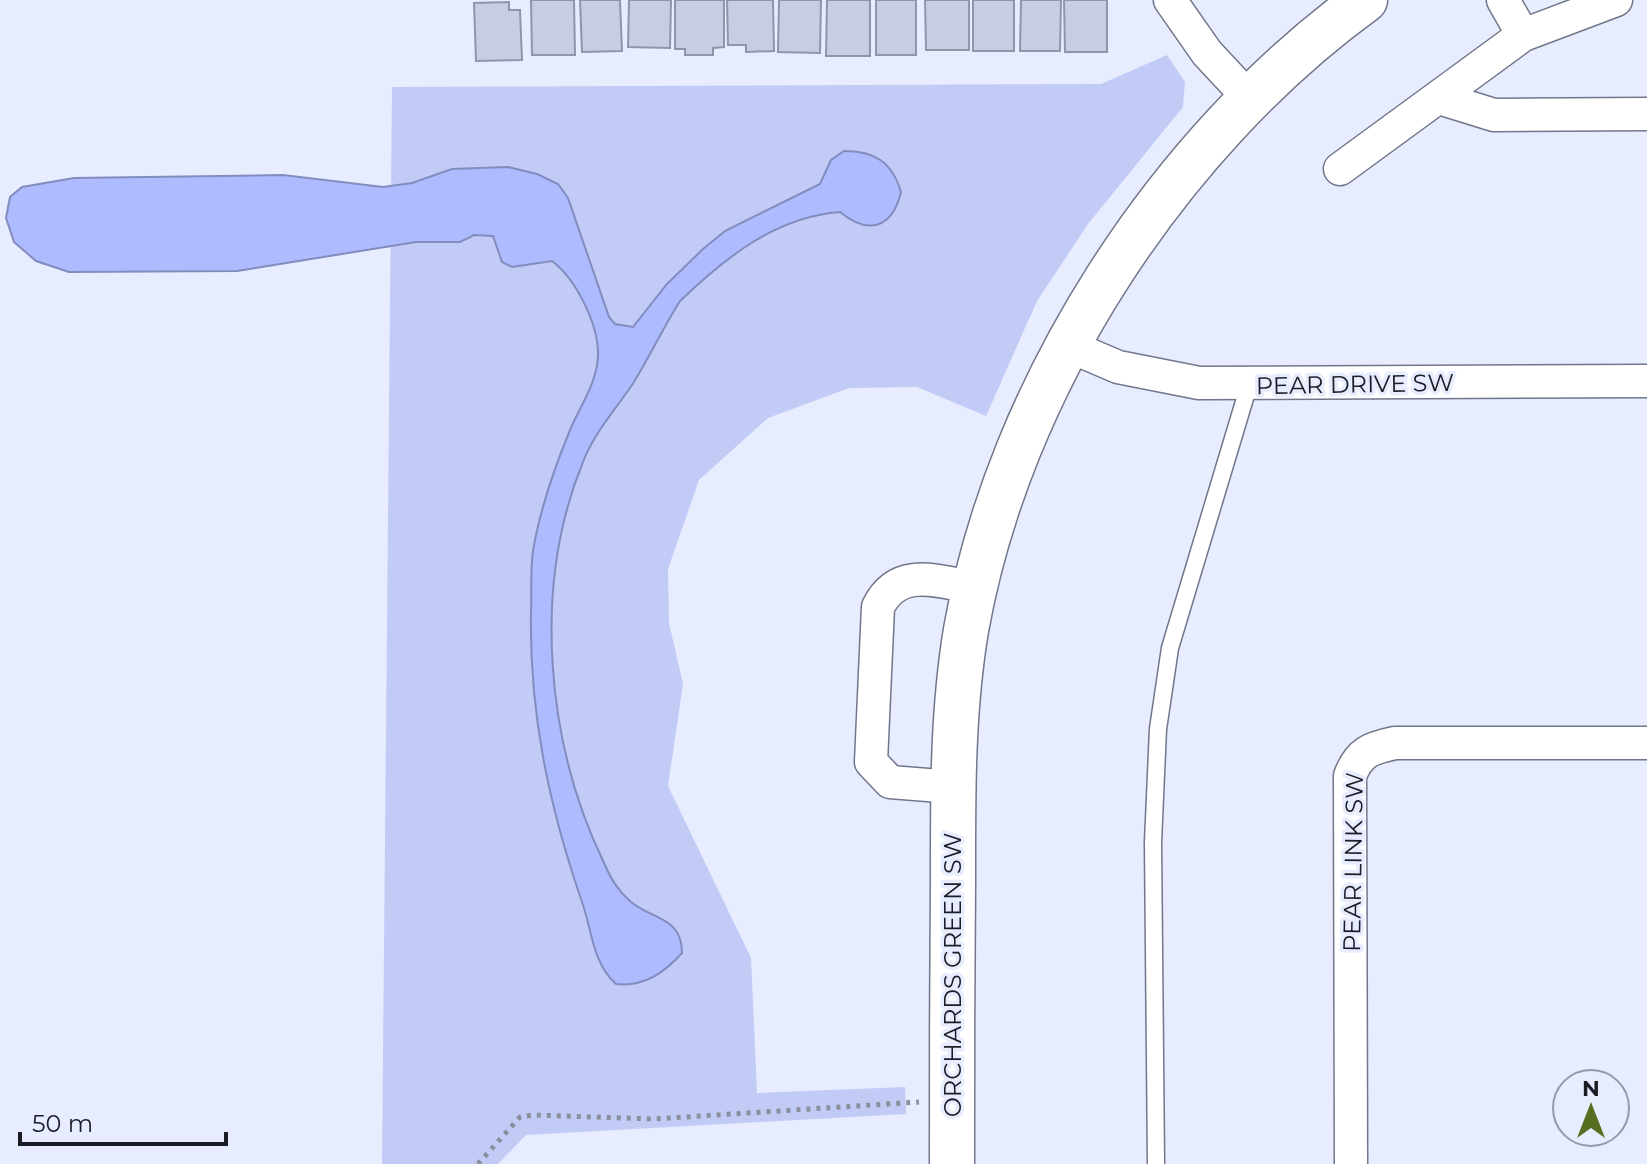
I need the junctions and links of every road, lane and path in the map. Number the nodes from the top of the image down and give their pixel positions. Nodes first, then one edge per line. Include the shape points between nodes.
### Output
1 (1170, 0) edge
2 (1365, 0) edge
3 (1503, 0) edge
4 (1616, 0) edge
5 (1523, 35) junction
6 (1249, 98) junction
7 (1439, 98) junction
8 (1647, 114) edge
9 (1340, 169) dead end
10 (1069, 346) junction
11 (1647, 381) edge
12 (1249, 385) junction
13 (975, 588) junction
14 (1647, 743) edge
15 (953, 787) junction
16 (952, 1101) junction
17 (478, 1164) edge
18 (952, 1164) edge
19 (1156, 1164) edge
20 (1351, 1164) edge

1 - 6 street via 1207,53
2 - 6 street, ORCHARDS GREEN SW
3 - 5 street
4 - 5 street
5 - 7 street
6 - 10 street, ORCHARDS GREEN SW via 1156,207
7 - 8 street via 1494,115
7 - 9 street
10 - 12 street, PEAR DRIVE SW via 1153,376
10 - 13 street, ORCHARDS GREEN SW via 1023,444
11 - 12 street, PEAR DRIVE SW
12 - 19 lane via 1170,648 1158,729 1153,842
13 - 15 street, ORCHARDS GREEN SW via 957,703
13 - 15 street via 903,580 878,607 871,762 890,782 903,786
14 - 20 street, PEAR LINK SW via 1395,743 1371,748 1357,759 1350,776
15 - 16 street, ORCHARDS GREEN SW
16 - 17 path via 654,1119 533,1115 520,1117
16 - 18 street, ORCHARDS GREEN SW

